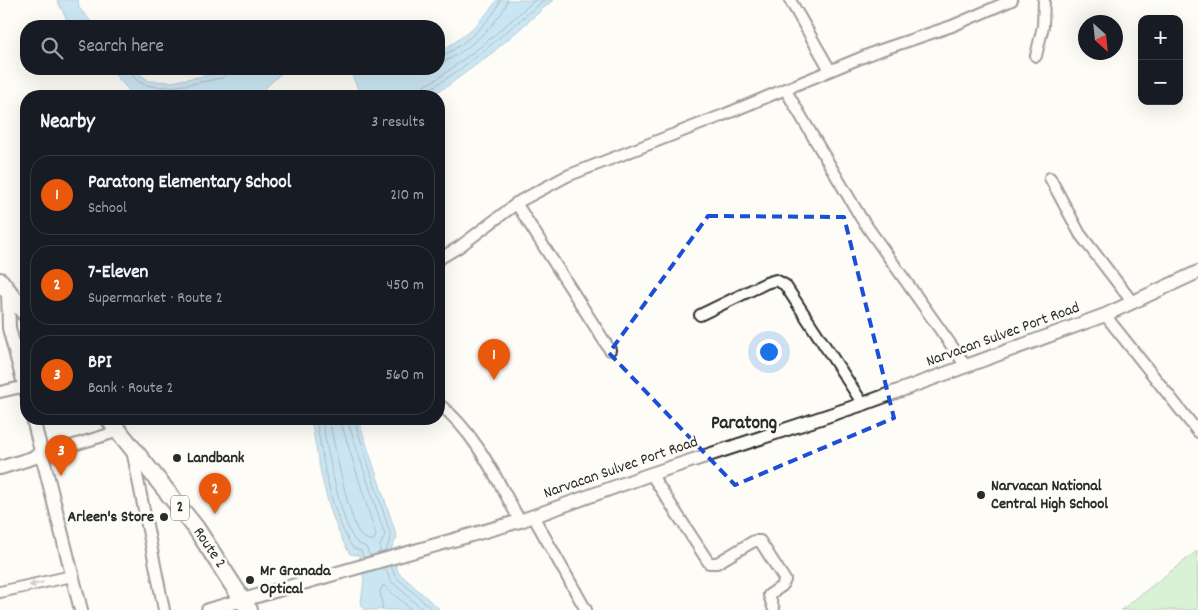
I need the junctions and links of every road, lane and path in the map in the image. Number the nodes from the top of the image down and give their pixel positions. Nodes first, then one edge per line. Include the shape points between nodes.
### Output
1 (790, 0) edge
2 (1012, 0) edge
3 (1044, 0) edge
4 (1036, 56) dead end
5 (830, 70) junction
6 (785, 89) junction
7 (1050, 178) dead end
8 (516, 203) junction
9 (445, 256) edge
10 (1198, 272) edge
11 (4, 286) edge
12 (1133, 303) junction
13 (20, 306) edge
14 (700, 315) dead end
15 (1105, 316) junction
16 (610, 350) dead end
17 (966, 366) junction
18 (20, 367) edge
19 (20, 389) edge
20 (0, 392) edge
21 (863, 404) junction
22 (445, 409) edge
23 (34, 425) edge
24 (114, 425) edge
25 (1198, 432) edge
26 (131, 447) junction
27 (42, 455) junction
28 (0, 468) edge
29 (651, 474) junction
30 (533, 516) junction
31 (520, 521) junction
32 (72, 576) junction
33 (0, 592) edge
34 (246, 605) edge
35 (81, 610) edge
36 (164, 610) edge
37 (208, 610) edge
38 (586, 610) edge
39 (774, 610) edge

1 - 5 street
2 - 5 street via 952,26
3 - 4 street via 1043,26
5 - 6 street
6 - 8 street via 567,176
6 - 17 street via 861,218
7 - 12 street via 1080,234
8 - 9 street
8 - 16 street
10 - 12 street, Narvacan Sulvec Port Road
11 - 13 highway
11 - 18 street via 9,328
12 - 15 street, Narvacan Sulvec Port Road
14 - 21 street via 776,280 785,285
15 - 17 street, Narvacan Sulvec Port Road
15 - 25 street
17 - 21 street, Narvacan Sulvec Port Road
19 - 20 street
21 - 29 street, Narvacan Sulvec Port Road
22 - 31 street via 486,460
23 - 27 street
24 - 26 highway, Route 2 / 2
24 - 27 street
26 - 34 highway, Route 2 / 2 via 196,528
26 - 36 street
27 - 28 street
27 - 32 street
29 - 30 street, Narvacan Sulvec Port Road
29 - 39 street via 709,563 717,563 754,541 760,541 784,580 782,586 769,595
30 - 31 street, Narvacan Sulvec Port Road
30 - 38 street
31 - 34 street, Narvacan Sulvec Port Road
32 -> 33 street
32 - 35 street
34 - 37 street, Narvacan Sulvec Port Road

